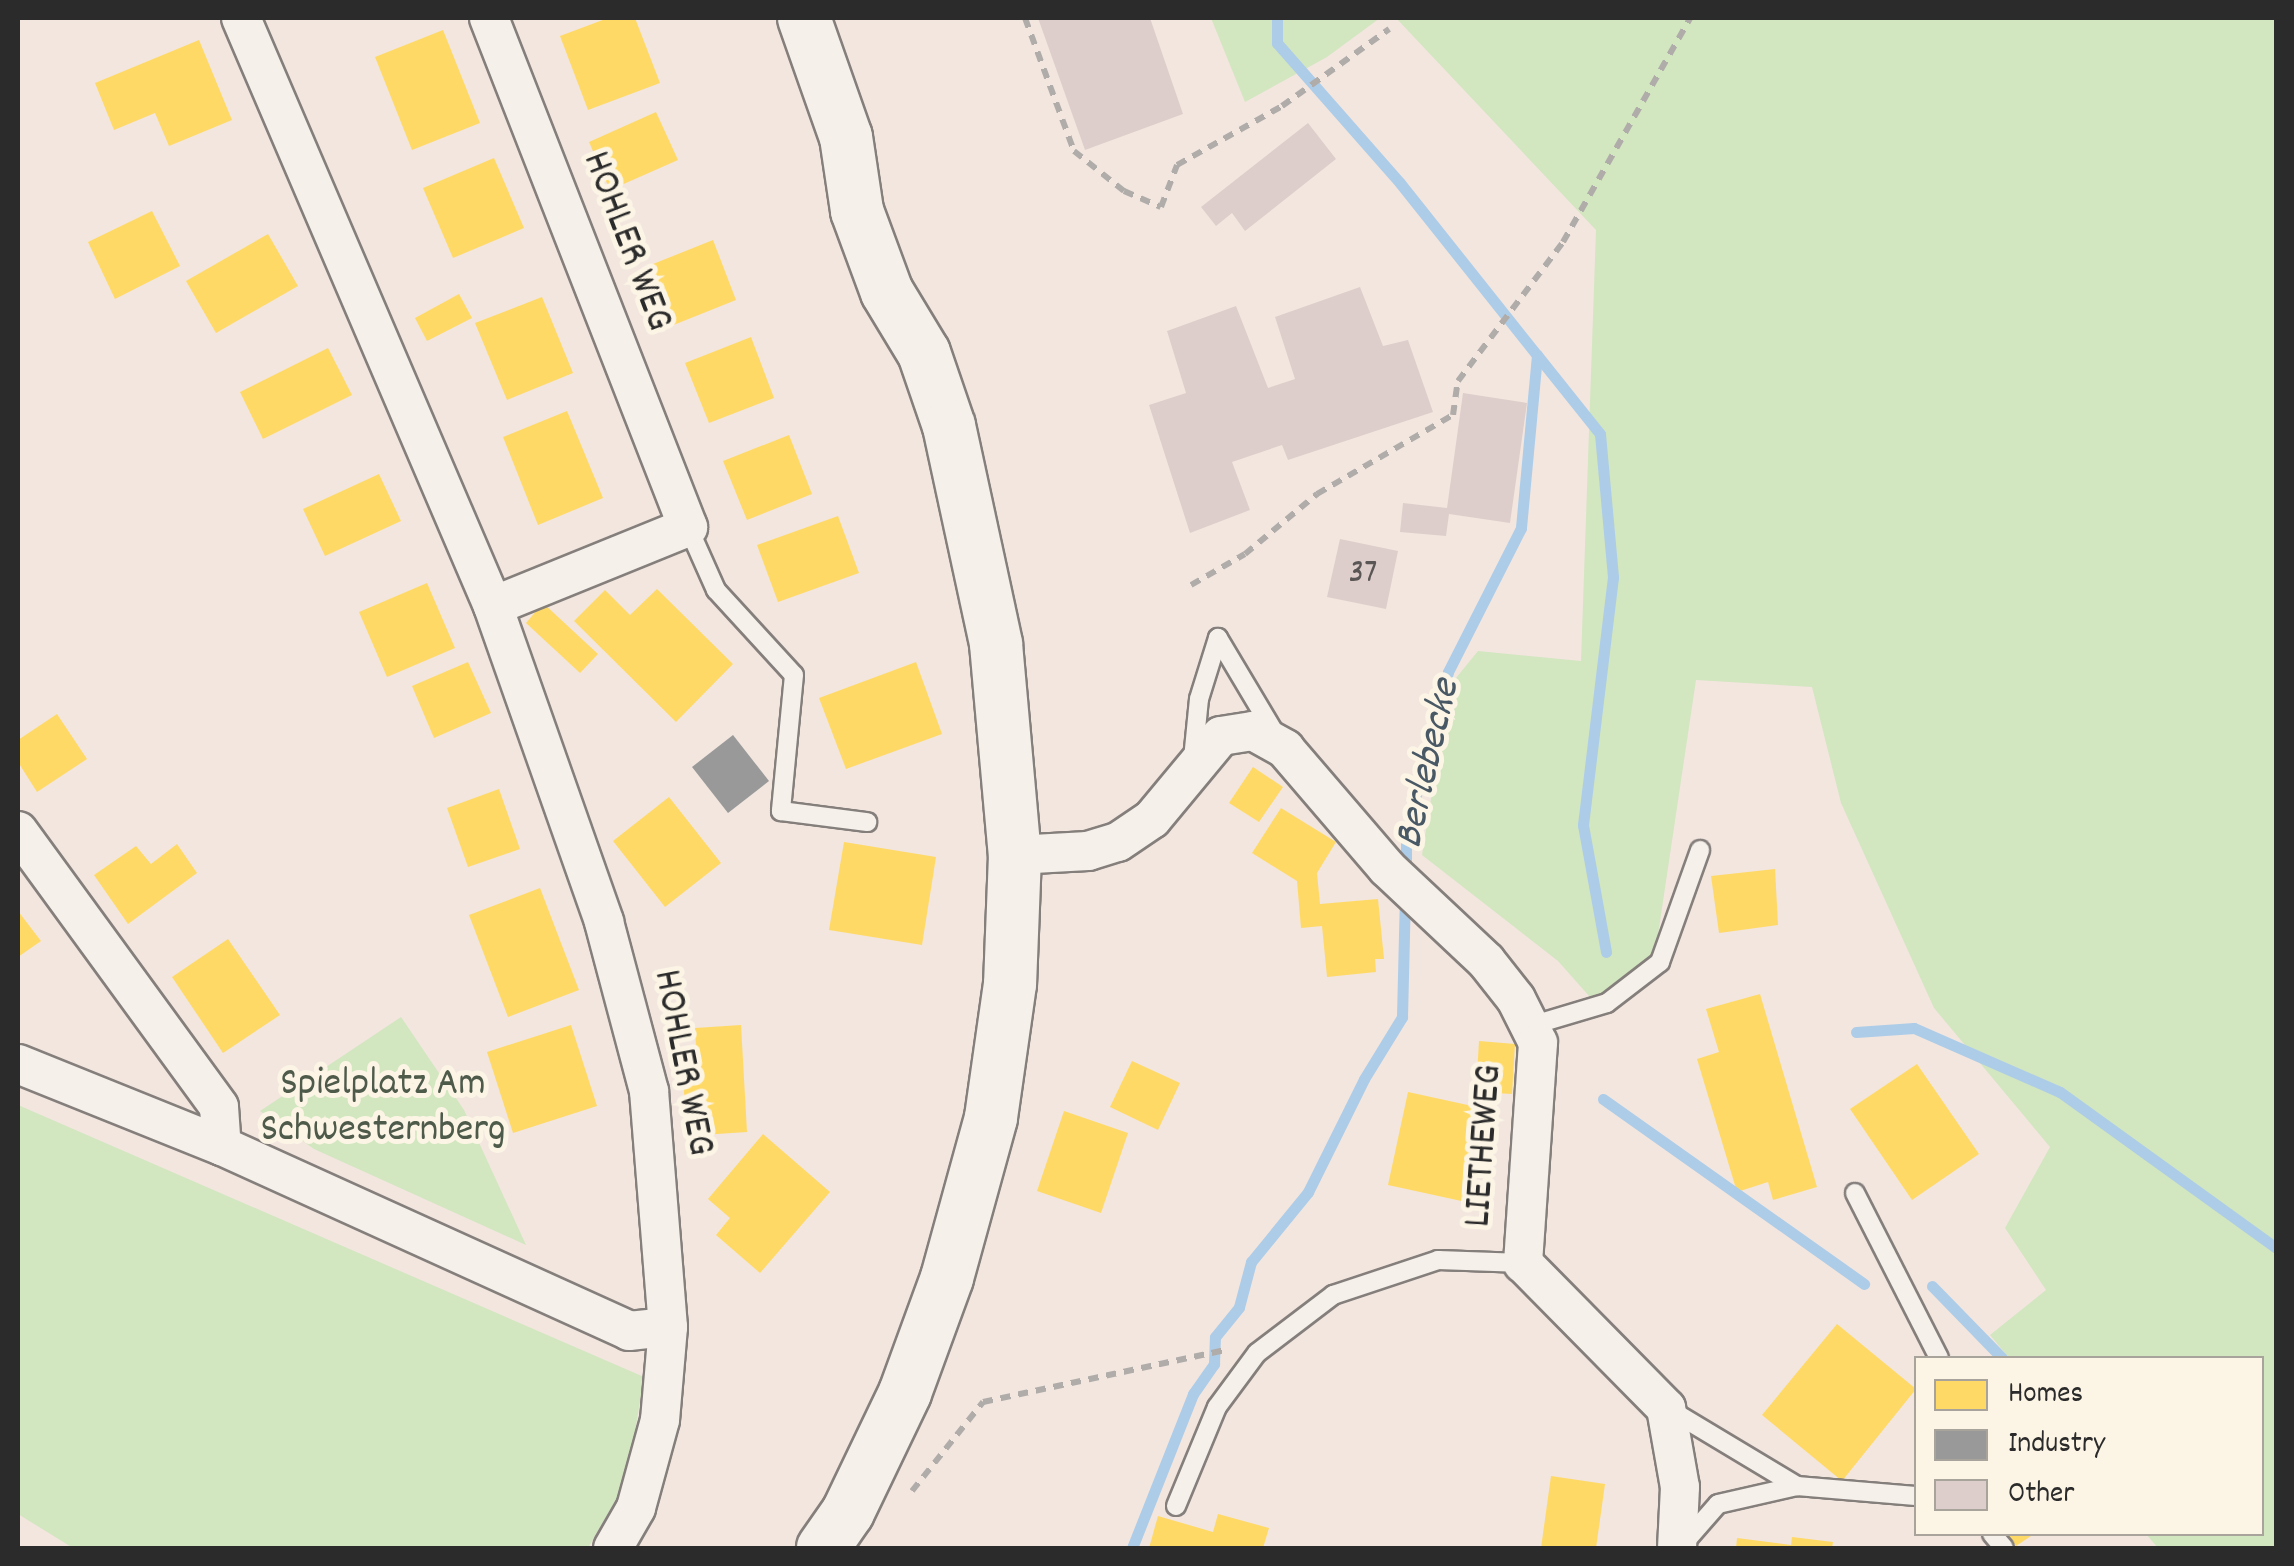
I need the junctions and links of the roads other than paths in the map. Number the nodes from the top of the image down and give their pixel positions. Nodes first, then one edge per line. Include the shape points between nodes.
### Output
1 (241, 18) edge
2 (490, 18) edge
3 (804, 18) edge
4 (688, 526) junction
5 (493, 606) junction
6 (1285, 750) junction
7 (1192, 770) junction
8 (866, 822) dead end
9 (18, 831) edge
10 (1700, 850) dead end
11 (1015, 855) junction
12 (1530, 1026) junction
13 (18, 1064) edge
14 (222, 1146) junction
15 (1855, 1193) dead end
16 (1523, 1263) junction
17 (668, 1328) junction
18 (1938, 1356) edge
19 (1666, 1408) junction
20 (1797, 1486) junction
21 (1914, 1496) edge
22 (1176, 1506) dead end
23 (613, 1548) edge
24 (823, 1548) edge
25 (1678, 1548) edge

1 - 5 street, HOHLER WEG
2 - 4 street, HOHLER WEG
3 - 11 main road via 846,137 856,211 887,292 924,353 949,426 996,644
4 - 5 street
4 - 8 lane via 716,590 794,675 782,812
5 - 17 street, HOHLER WEG via 604,922 649,1091
6 - 7 street, LIETHEWEG via 1253,731 1220,736
6 - 7 lane via 1218,638 1200,699
6 - 12 street, LIETHEWEG via 1387,868 1486,961
7 - 11 street, LIETHEWEG via 1152,819 1118,842 1088,852
9 - 14 street via 219,1107
10 - 12 lane via 1660,962 1608,1003
11 - 24 main road via 1010,984 991,1118 947,1278 905,1393 848,1512
12 - 16 street, LIETHEWEG via 1538,1043
13 - 14 street
14 - 17 street via 629,1331
15 - 18 lane
16 - 19 street, LIETHEWEG
16 - 22 lane via 1438,1260 1333,1295 1256,1353 1216,1407
17 - 23 street, HOHLER WEG via 660,1420 636,1508
19 - 20 lane
19 - 25 street via 1680,1487
20 - 21 lane
20 - 25 lane via 1718,1504

